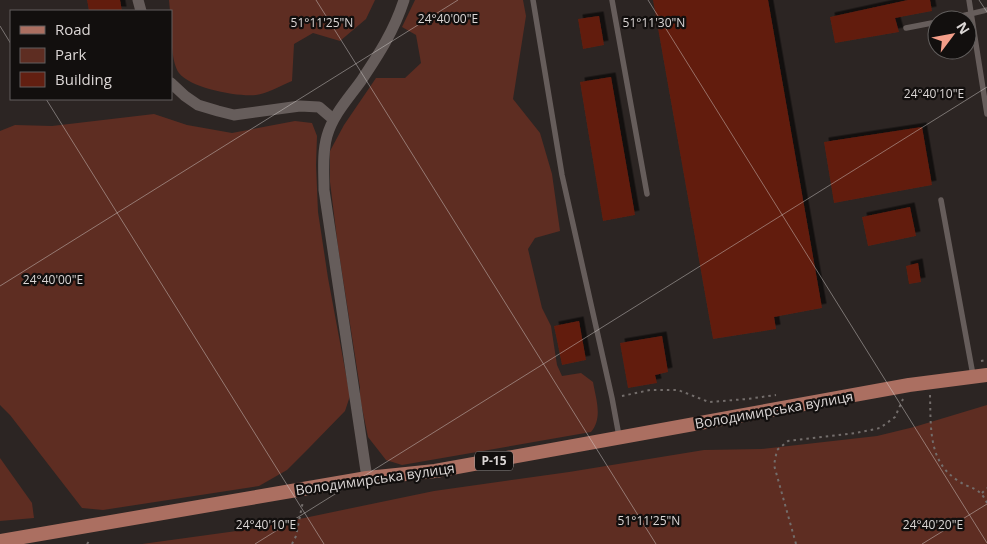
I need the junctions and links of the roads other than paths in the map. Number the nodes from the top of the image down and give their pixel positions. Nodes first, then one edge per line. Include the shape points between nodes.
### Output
1 (404, 0) edge
2 (534, 0) edge
3 (612, 0) edge
4 (927, 24) edge
5 (906, 28) dead end
6 (977, 52) edge
7 (172, 84) edge
8 (987, 114) edge
9 (333, 119) junction
10 (647, 194) dead end
11 (941, 200) dead end
12 (980, 376) edge
13 (619, 438) junction
14 (368, 478) junction
15 (0, 541) edge

1 - 9 street via 396,24 377,56
2 - 13 lane via 562,175
3 - 10 lane
4 - 5 lane
6 - 8 lane
7 - 9 street via 198,105 234,115 300,106 319,107
9 - 14 street via 326,138 324,190
11 - 12 lane via 970,363
12 - 13 main road, Володимирська вулиця / Р-15 via 909,385
13 - 14 main road, Володимирська вулиця / Р-15 via 435,472
14 - 15 main road, Володимирська вулиця / Р-15

